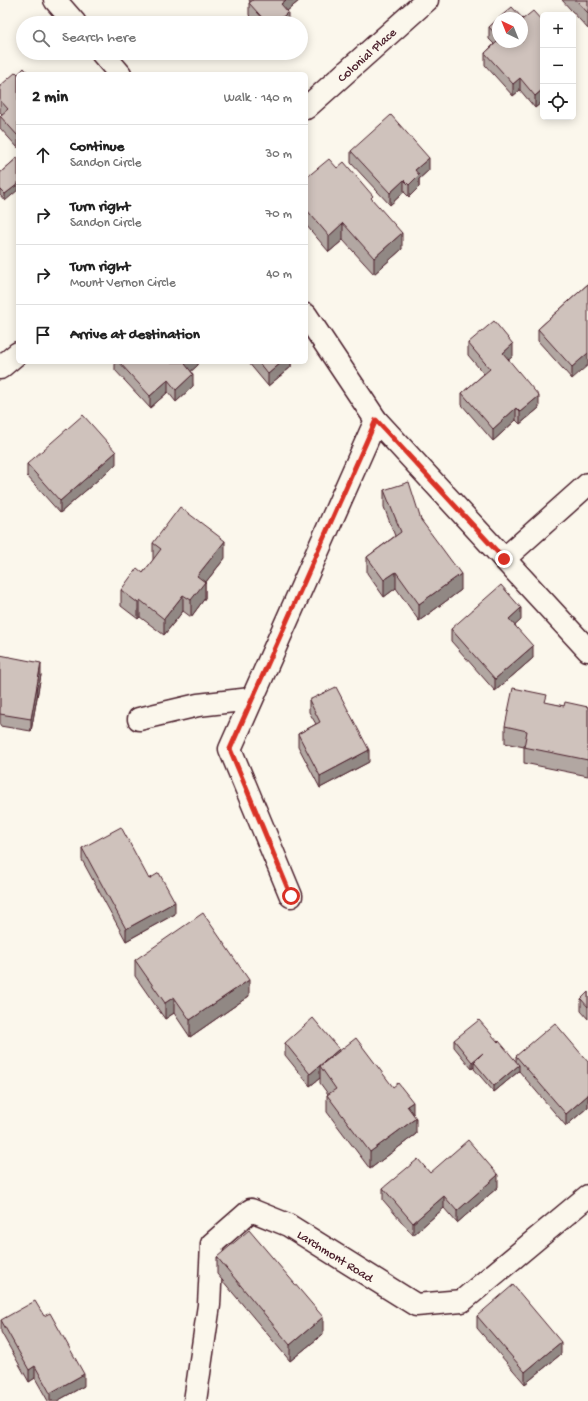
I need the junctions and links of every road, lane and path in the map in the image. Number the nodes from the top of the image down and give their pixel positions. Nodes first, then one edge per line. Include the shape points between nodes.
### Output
1 (55, 0) edge
2 (427, 0) edge
3 (69, 16) edge
4 (108, 60) edge
5 (118, 72) edge
6 (308, 106) edge
7 (308, 318) edge
8 (16, 355) edge
9 (0, 368) edge
10 (376, 420) junction
11 (588, 484) edge
12 (504, 559) junction
13 (588, 650) edge
14 (251, 699) junction
15 (139, 719) dead end
16 (291, 896) dead end
17 (588, 1196) edge
18 (195, 1401) edge

1 - 3 street
2 - 6 street, Colonial Place
4 - 5 street
7 - 10 street
8 - 9 street
10 - 12 street
10 - 14 street
11 - 12 street
12 - 13 street
14 - 15 street via 198,705
14 - 16 street via 230,749
17 - 18 street, Larchmont Road via 462,1301 416,1305 288,1225 251,1210 212,1244 209,1305

